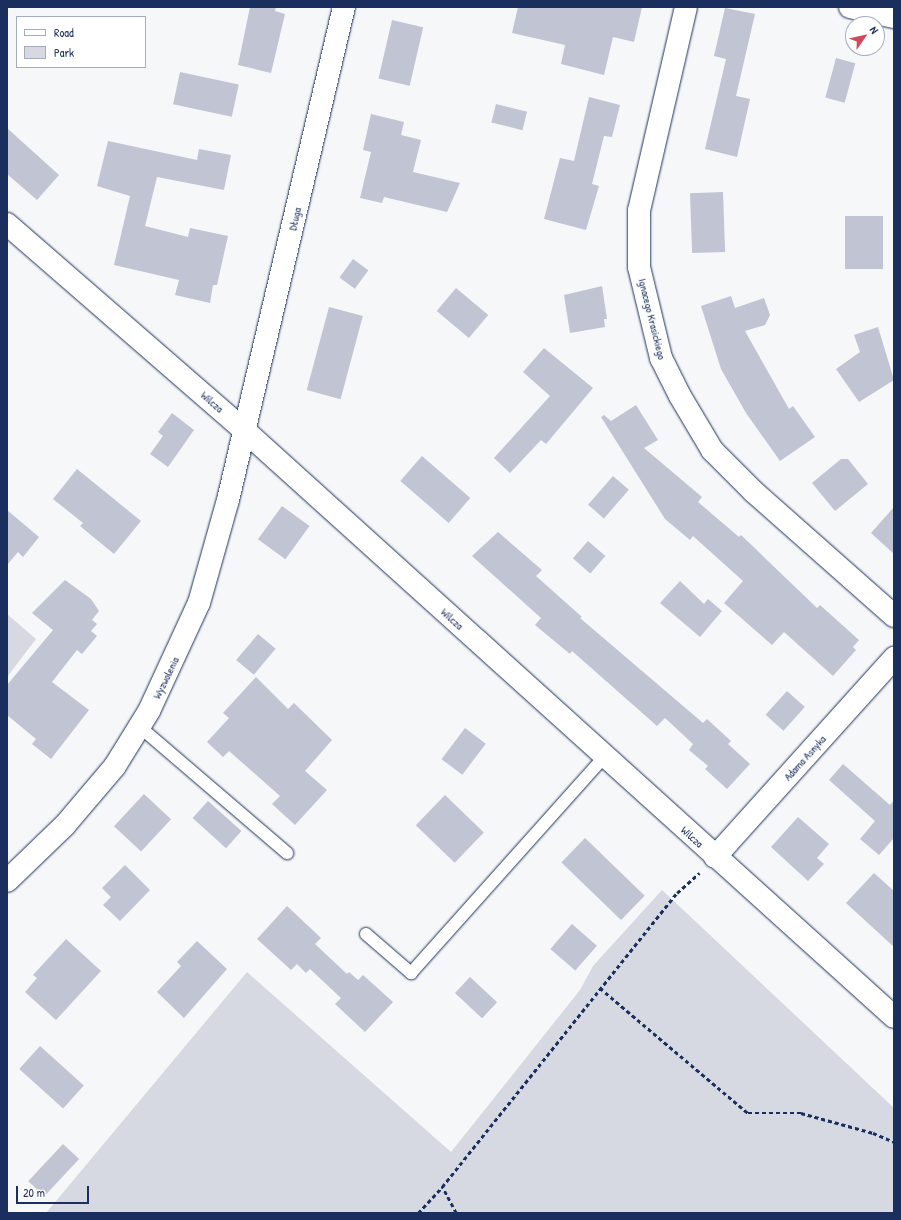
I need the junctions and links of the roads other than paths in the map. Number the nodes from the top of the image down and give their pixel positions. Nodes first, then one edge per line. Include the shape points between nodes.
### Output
1 (344, 7) edge
2 (686, 7) edge
3 (850, 7) edge
4 (894, 17) edge
5 (7, 224) edge
6 (244, 430) junction
7 (894, 616) edge
8 (894, 658) edge
9 (140, 727) junction
10 (604, 757) junction
11 (287, 852) dead end
12 (715, 857) junction
13 (7, 881) edge
14 (366, 934) dead end
15 (894, 1017) edge

1 - 6 street, Długa
2 - 7 street, Ignacego Krasickiego via 639,210 639,267 661,358 712,450 754,492
3 - 4 street
5 - 6 street, Wilcza
6 - 9 street, Wyzwolenia via 217,545 199,603
6 - 10 street, Wilcza
8 - 12 street, Adama Asnyka
9 - 11 lane
9 - 13 street, Wyzwolenia via 115,766 85,803
10 - 12 street, Wilcza
10 - 14 lane via 411,973
12 - 15 street, Wilcza

